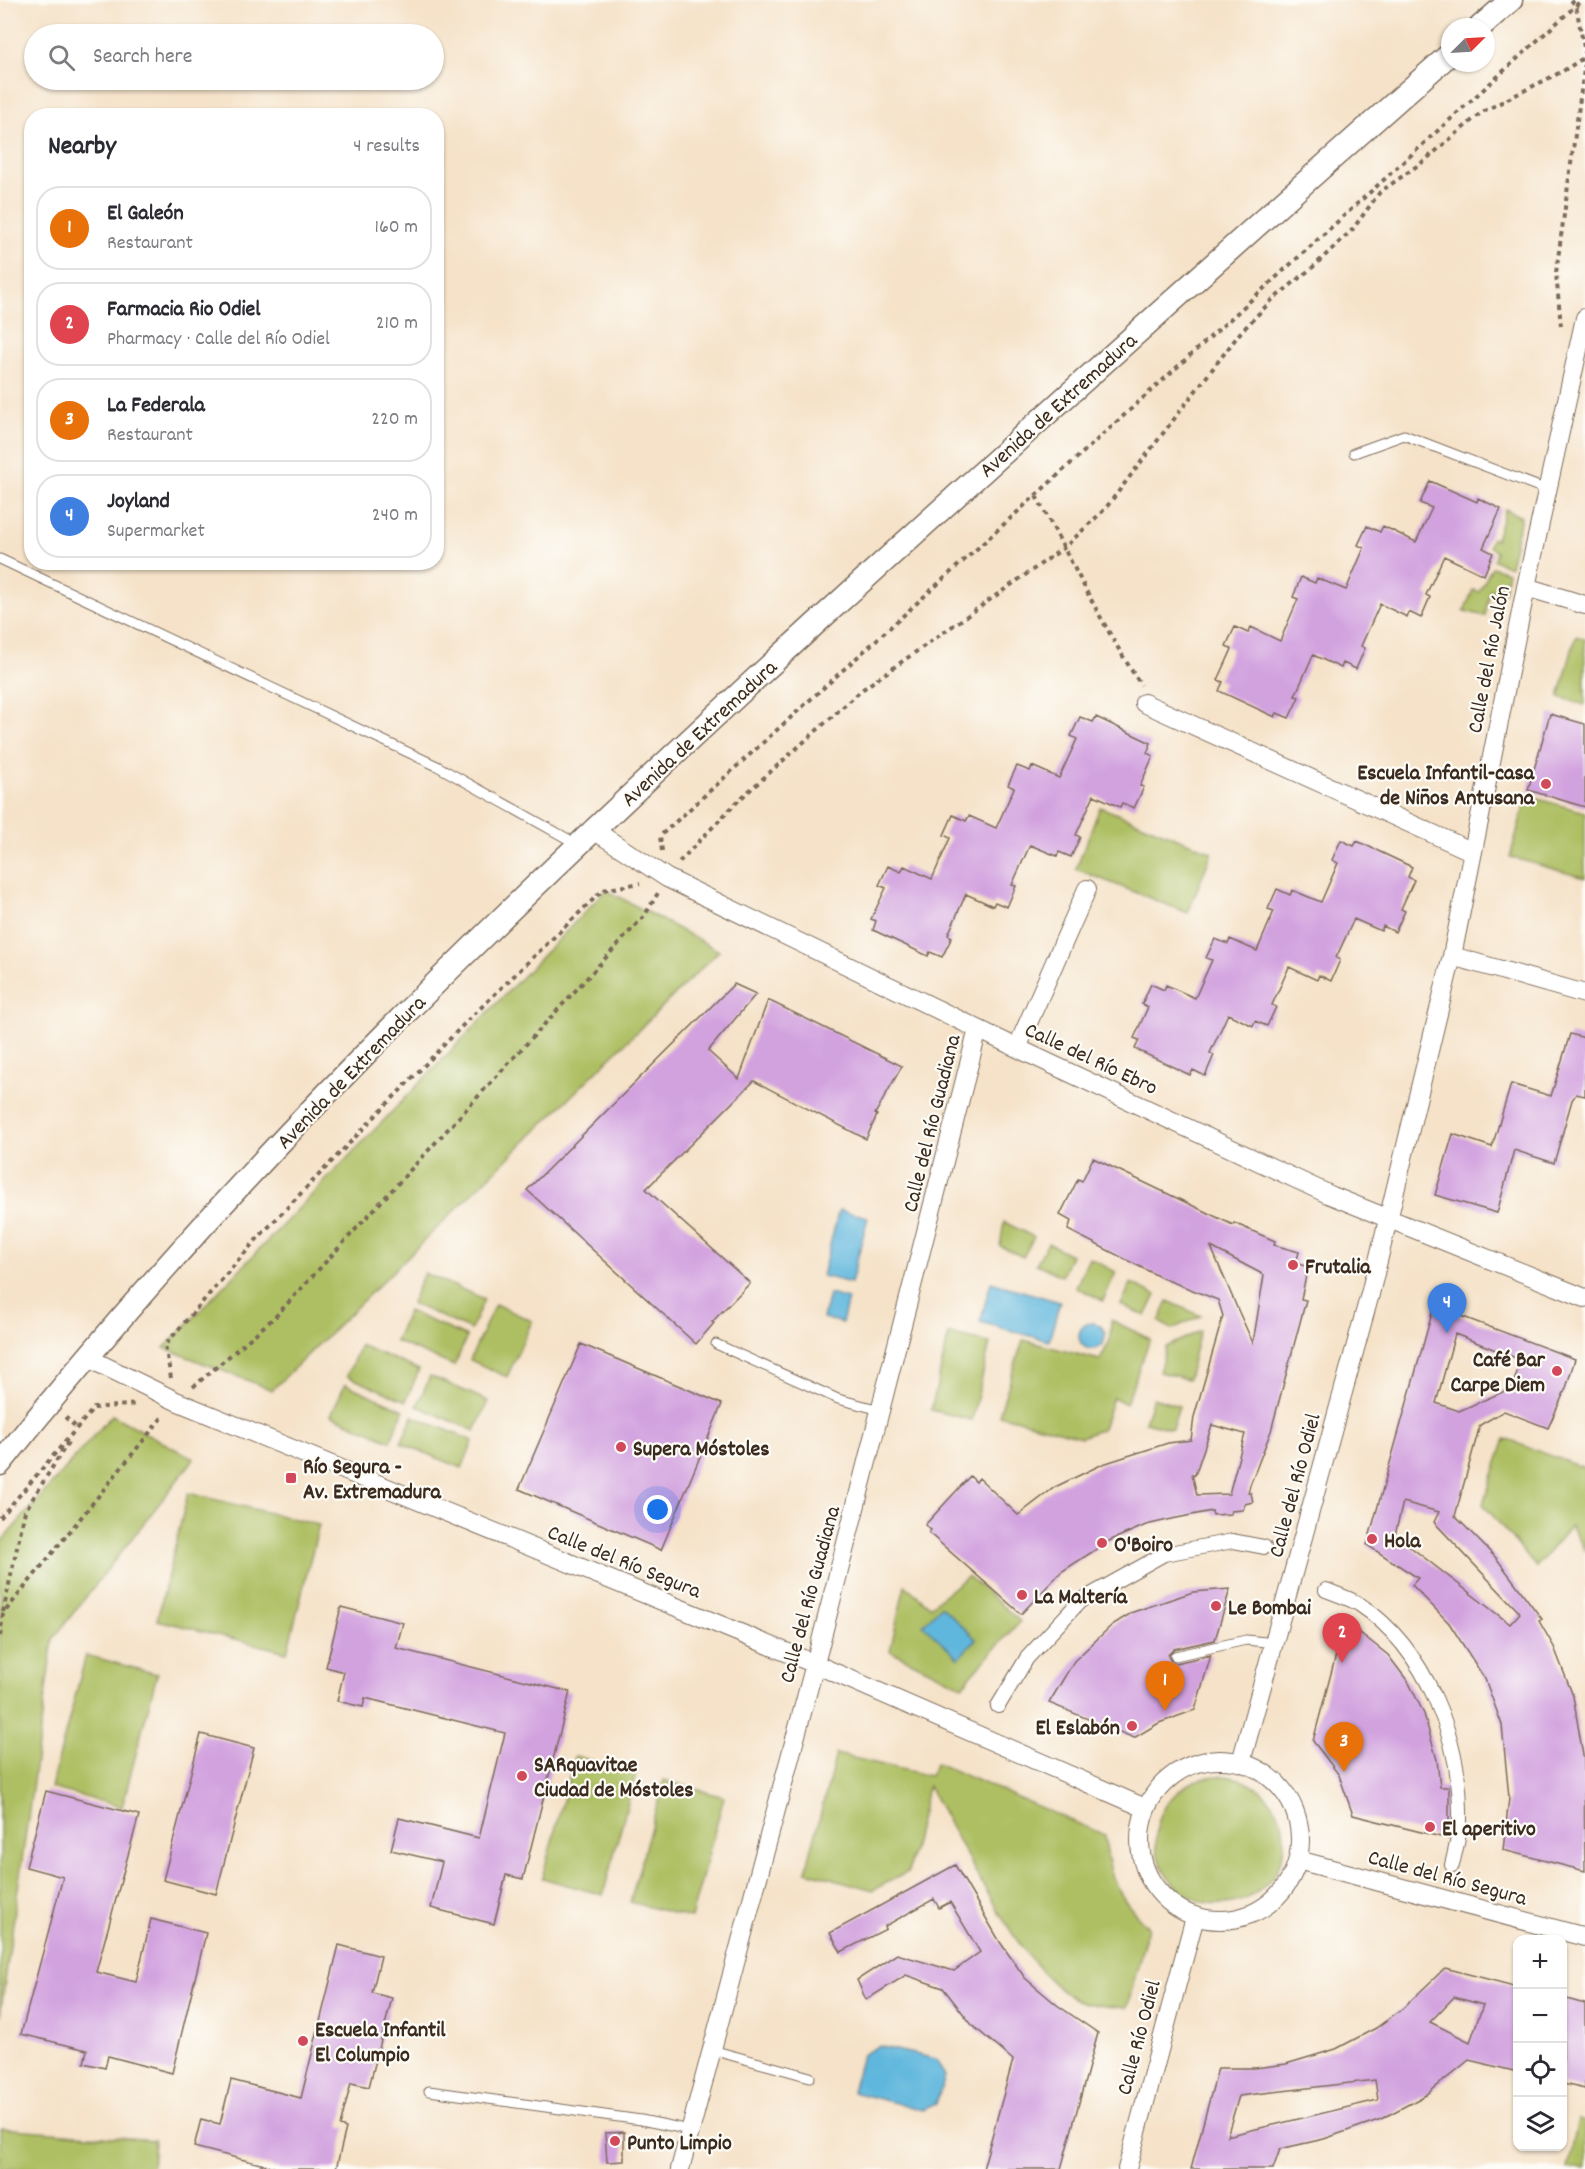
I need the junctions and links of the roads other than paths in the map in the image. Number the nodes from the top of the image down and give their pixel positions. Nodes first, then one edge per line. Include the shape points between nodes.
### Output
1 (1510, 0) edge
2 (1490, 18) edge
3 (1441, 62) edge
4 (1585, 318) edge
5 (1354, 453) dead end
6 (1547, 490) junction
7 (0, 559) edge
8 (1526, 587) junction
9 (1585, 605) edge
10 (1150, 705) road end
11 (584, 837) junction
12 (1473, 852) junction
13 (1087, 889) dead end
14 (1452, 956) junction
15 (1585, 994) edge
16 (978, 1029) junction
17 (1017, 1048) junction
18 (1388, 1219) junction
19 (1585, 1298) edge
20 (716, 1344) dead end
21 (86, 1357) junction
22 (880, 1410) junction
23 (0, 1464) edge
24 (1264, 1547) dead end
25 (1326, 1590) dead end
26 (1275, 1643) junction
27 (1175, 1656) dead end
28 (815, 1664) junction
29 (998, 1706) dead end
30 (1240, 1762) junction
31 (1145, 1808) junction
32 (1298, 1860) junction
33 (1452, 1865) dead end
34 (1195, 1917) junction
35 (1585, 1937) edge
36 (712, 2050) junction
37 (810, 2077) dead end
38 (429, 2091) dead end
39 (690, 2130) junction
40 (680, 2169) edge
41 (1127, 2169) edge

1 - 2 street
3 - 11 street, Avenida de Extremadura via 1121,345
4 - 6 street, Calle del Río Jalón
5 - 6 lane via 1404,435
6 - 8 street, Calle del Río Jalón
7 - 11 lane
8 - 9 street
8 - 12 street, Calle del Río Jalón
10 - 12 street
11 - 16 street, Calle del Río Ebro
11 - 21 street, Avenida de Extremadura via 319,1100
12 - 14 street, Calle del Río Jalón
13 - 17 street
14 - 15 street
14 - 18 street, Calle del Río Jalón
16 - 17 street, Calle del Río Ebro
16 - 22 street, Calle del Río Guadiana
17 - 18 street, Calle del Río Ebro via 1330,1196
18 - 19 street, Calle del Río Ebro
18 - 26 street, Calle del Río Odiel
20 - 22 lane via 838,1399
21 - 23 street, Avenida de Extremadura
21 - 28 street, Calle del Río Segura via 176,1401
22 - 28 street, Calle del Río Guadiana
24 - 29 street via 1233,1541 1164,1554 1080,1601 1028,1658
25 - 33 street via 1358,1604 1388,1628 1414,1662 1435,1700 1450,1737 1459,1777 1460,1823
26 - 27 lane via 1246,1640
26 - 30 street, Calle del Río Odiel
28 - 31 street, Calle del Río Segura
28 - 36 street, Calle del Río Guadiana
30 - 31 street via 1215,1759 1194,1763 1165,1780
30 - 32 street via 1265,1773 1283,1790 1296,1812 1301,1842
31 - 34 street via 1140,1830 1141,1859 1155,1887 1171,1904
32 - 34 street via 1288,1883 1267,1905 1242,1918 1223,1921
32 - 35 street, Calle del Río Segura
34 - 41 street, Calle Río Odiel
36 - 37 lane
36 - 39 street, Calle del Río Guadiana
38 - 39 lane
39 - 40 street, Calle del Río Guadiana

